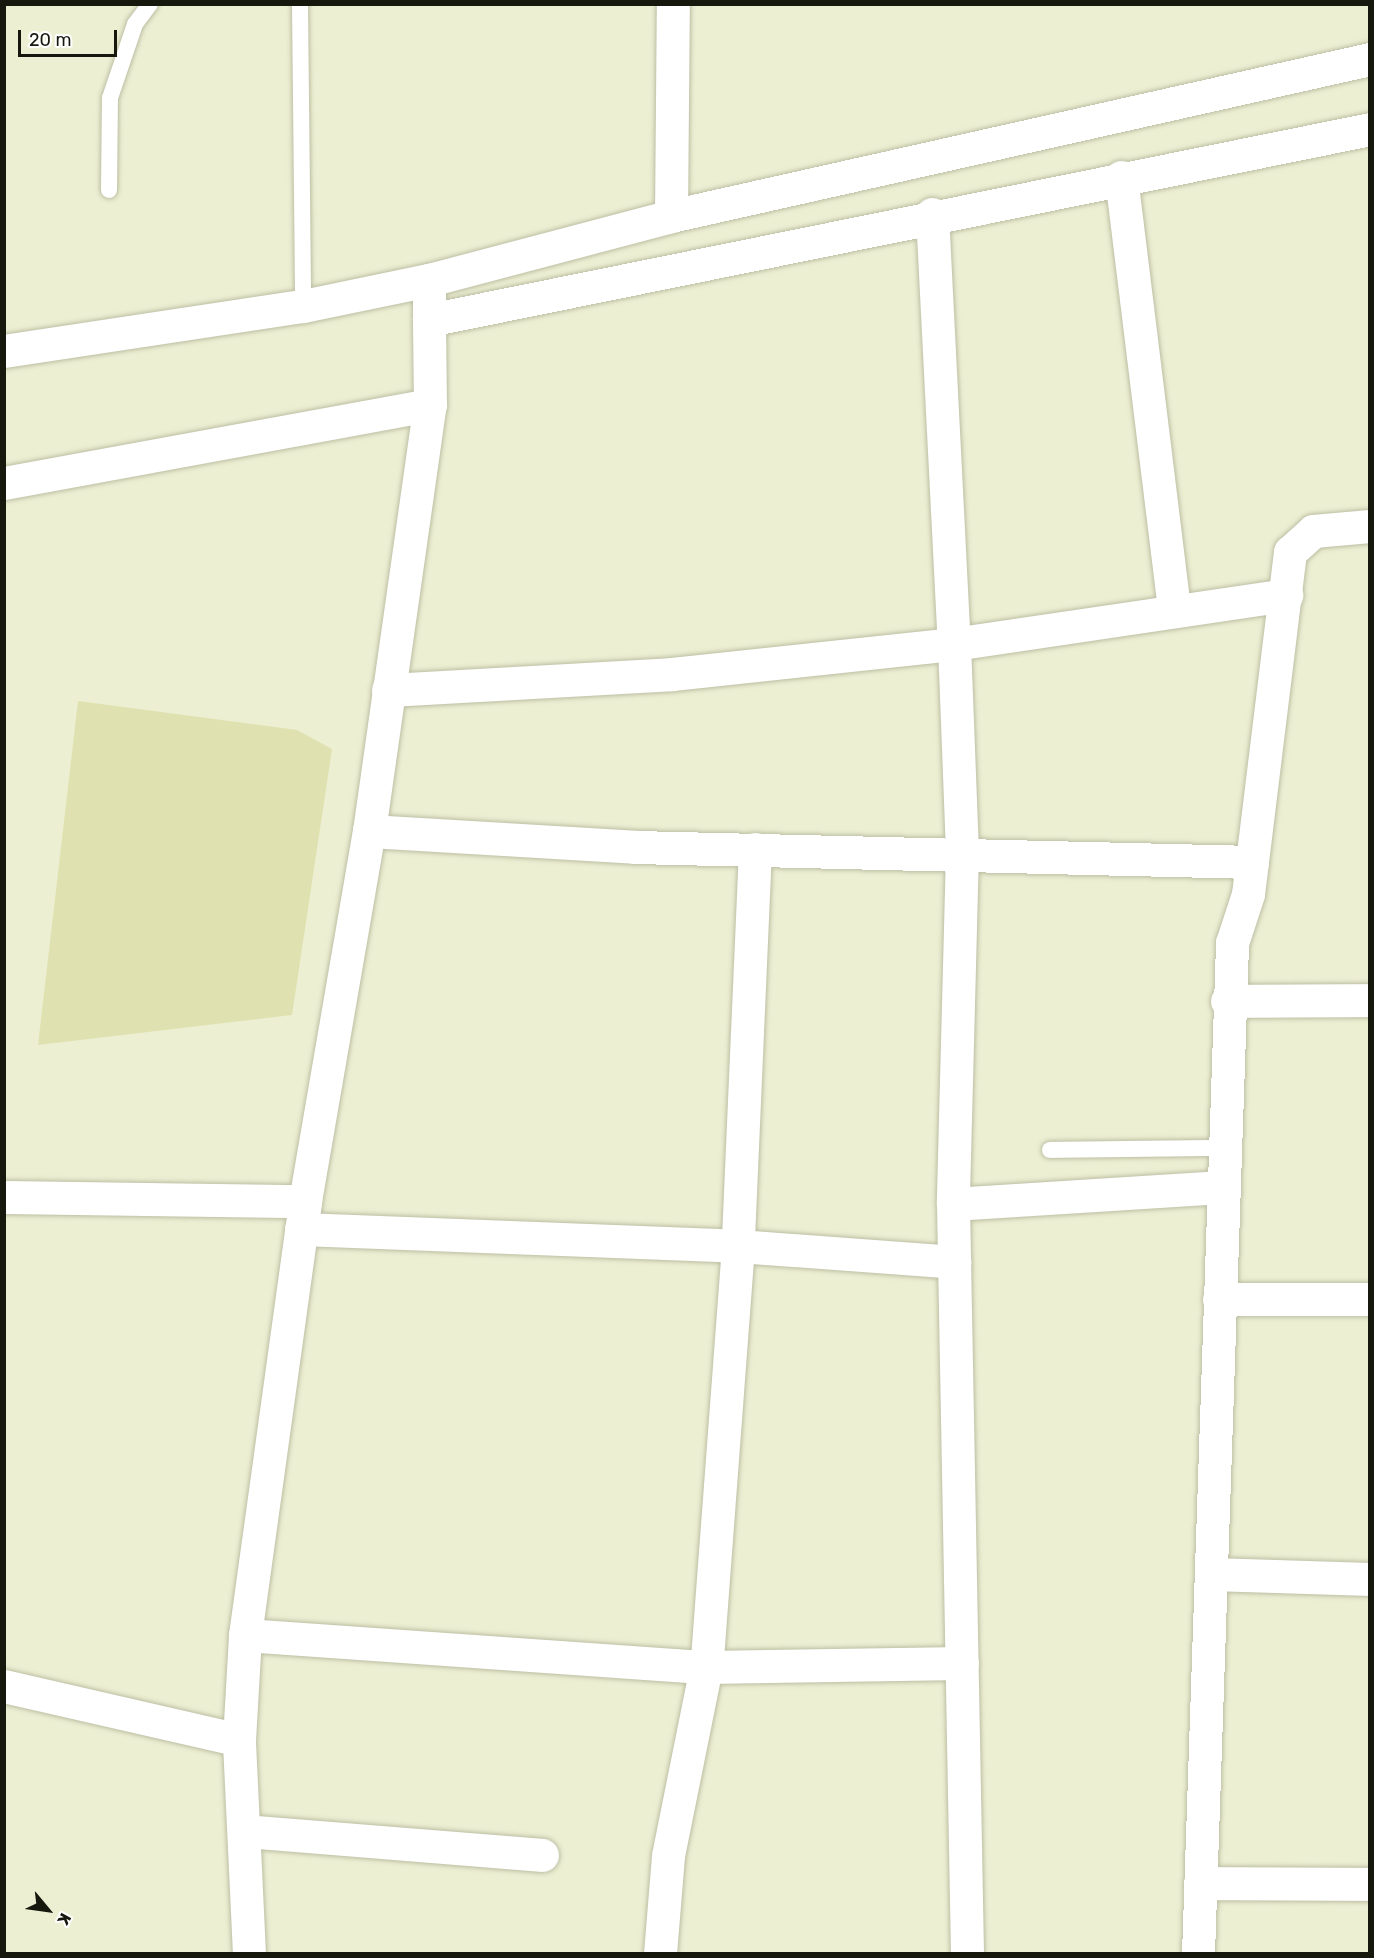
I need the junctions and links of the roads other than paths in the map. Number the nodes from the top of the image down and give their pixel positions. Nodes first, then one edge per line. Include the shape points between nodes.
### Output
1 (150, 4) edge
2 (300, 4) edge
3 (673, 4) edge
4 (1370, 59) edge
5 (1370, 129) edge
6 (1121, 177) junction
7 (109, 190) dead end
8 (932, 214) junction
9 (671, 216) junction
10 (429, 280) junction
11 (303, 306) junction
12 (429, 320) junction
13 (4, 351) edge
14 (430, 405) junction
15 (4, 483) edge
16 (1370, 526) edge
17 (1286, 595) junction
18 (1174, 611) junction
19 (954, 644) junction
20 (388, 690) junction
21 (369, 831) junction
22 (755, 849) junction
23 (962, 851) junction
24 (1252, 862) junction
25 (1370, 999) edge
26 (1227, 1001) junction
27 (1222, 1148) junction
28 (1050, 1150) dead end
29 (1221, 1187) junction
30 (4, 1197) edge
31 (954, 1204) junction
32 (303, 1215) junction
33 (738, 1246) junction
34 (954, 1262) junction
35 (1218, 1299) junction
36 (1370, 1299) edge
37 (1212, 1574) junction
38 (1370, 1579) edge
39 (245, 1635) junction
40 (962, 1663) junction
41 (706, 1667) junction
42 (4, 1686) edge
43 (239, 1740) junction
44 (244, 1832) junction
45 (542, 1855) dead end
46 (1200, 1883) junction
47 (1370, 1884) edge
48 (249, 1953) edge
49 (660, 1953) edge
50 (967, 1953) edge
51 (1198, 1953) edge

1 - 7 lane via 135,24 110,98
2 - 11 lane
3 - 9 street
4 - 9 street
5 - 6 street
6 - 8 street
6 - 18 street
8 - 12 street
8 - 19 street
9 - 10 street
10 - 11 street
10 - 12 street
11 - 13 street
12 - 14 street
14 - 15 street
14 - 20 street
16 - 17 street via 1313,531 1290,552
17 - 18 street
17 - 24 street
18 - 19 street
19 - 20 street via 672,674
19 - 23 street
20 - 21 street
21 - 22 street
21 - 32 street
22 - 23 street
22 - 33 street
23 - 24 street
23 - 31 street
24 - 26 street via 1232,943
25 - 26 street
26 - 27 street
27 - 28 lane
27 - 29 street
29 - 31 street
29 - 35 street
30 - 32 street
31 - 34 street
32 - 33 street
32 - 39 street
33 - 34 street
33 - 41 street
34 - 40 street
35 - 36 street
35 - 37 street
37 - 38 street
37 - 46 street
39 - 41 street
39 - 43 street
40 - 41 street
40 - 50 street
41 - 49 street via 668,1856
42 - 43 street
43 - 44 street
44 - 45 street
44 - 48 street
46 - 47 street
46 - 51 street

